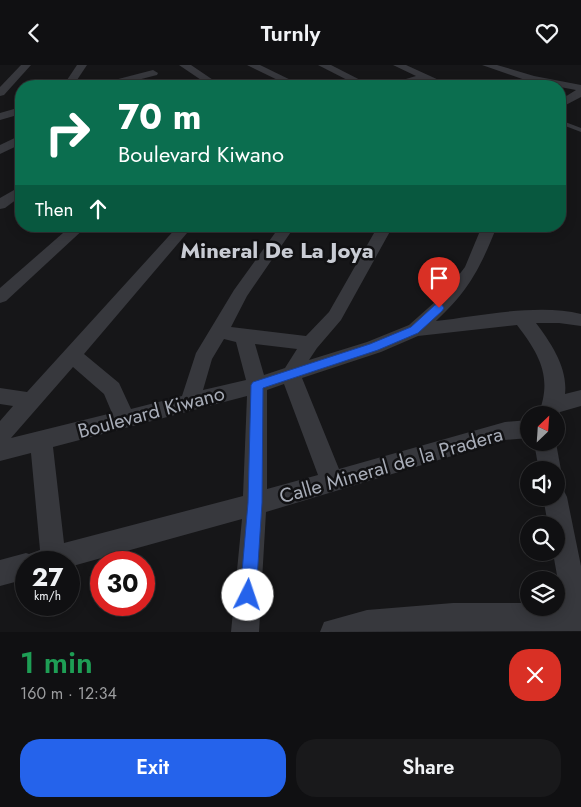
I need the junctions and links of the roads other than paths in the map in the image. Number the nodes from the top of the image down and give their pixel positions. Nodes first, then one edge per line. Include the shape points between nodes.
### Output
1 (26, 65) edge
2 (82, 65) edge
3 (184, 65) edge
4 (252, 65) edge
5 (323, 65) edge
6 (142, 66) edge
7 (404, 66) edge
8 (494, 66) edge
9 (154, 73) joint
10 (426, 77) junction
11 (581, 78) edge
12 (72, 80) edge
13 (135, 80) edge
14 (138, 80) edge
15 (208, 80) edge
16 (285, 80) edge
17 (354, 80) edge
18 (415, 80) edge
19 (433, 80) edge
20 (537, 80) edge
21 (567, 86) joint
22 (581, 88) edge
23 (581, 92) edge
24 (0, 93) edge
25 (566, 101) edge
26 (15, 112) edge
27 (0, 117) edge
28 (15, 118) edge
29 (0, 123) edge
30 (566, 125) edge
31 (581, 131) edge
32 (15, 142) edge
33 (0, 150) edge
34 (15, 194) edge
35 (0, 205) edge
36 (73, 232) edge
37 (181, 232) edge
38 (284, 232) edge
39 (383, 232) edge
40 (487, 232) edge
41 (0, 297) edge
42 (522, 318) junction
43 (581, 319) edge
44 (414, 330) junction
45 (219, 331) junction
46 (244, 336) junction
47 (310, 343) junction
48 (72, 355) junction
49 (291, 375) junction
50 (257, 385) junction
51 (0, 396) edge
52 (581, 398) edge
53 (31, 401) junction
54 (190, 401) junction
55 (552, 406) edge
56 (561, 406) edge
57 (125, 419) junction
58 (520, 430) edge
59 (0, 436) edge
60 (41, 441) junction
61 (0, 451) edge
62 (332, 481) junction
63 (255, 503) junction
64 (557, 506) edge
65 (45, 551) edge
66 (78, 551) edge
67 (15, 569) edge
68 (0, 573) edge
69 (580, 617) edge
70 (245, 632) edge
71 (334, 632) edge

1 - 24 street
2 - 12 street
3 - 15 street
4 - 16 street
5 - 17 street
6 - 9 street via 164,67
6 - 13 street
7 - 10 street
8 - 20 street
9 - 14 street
10 - 18 street
10 - 19 street
11 - 21 street
21 - 22 street
23 - 25 street
26 - 27 street
28 - 29 street
30 - 31 lane
32 - 33 street
34 - 35 street
36 - 41 street
37 - 48 street
38 - 45 street via 240,294
39 - 47 street via 335,316
40 - 44 street via 472,268 451,297
42 - 43 street via 548,315
42 - 44 street
42 - 55 street via 548,356 555,373
44 - 49 street, Boulevard Kiwano
45 - 46 street
45 - 54 street via 203,358
46 - 47 street
46 - 50 street
47 - 49 street
48 - 53 street
48 - 57 street via 112,389
49 - 50 street, Boulevard Kiwano
49 - 62 street
50 - 54 street, Boulevard Kiwano
50 - 63 street
51 - 53 street
52 - 56 street
53 - 59 street
54 - 57 street, Boulevard Kiwano
57 - 60 street, Boulevard Kiwano
58 - 62 street, Calle Mineral de la Pradera via 505,431
60 - 61 street, Boulevard Kiwano
60 - 65 street
62 - 63 street, Calle Mineral de la Pradera
63 - 66 street, Calle Mineral de la Pradera
63 - 70 street
64 - 69 street
67 - 68 street
69 - 71 street via 453,617 368,624

